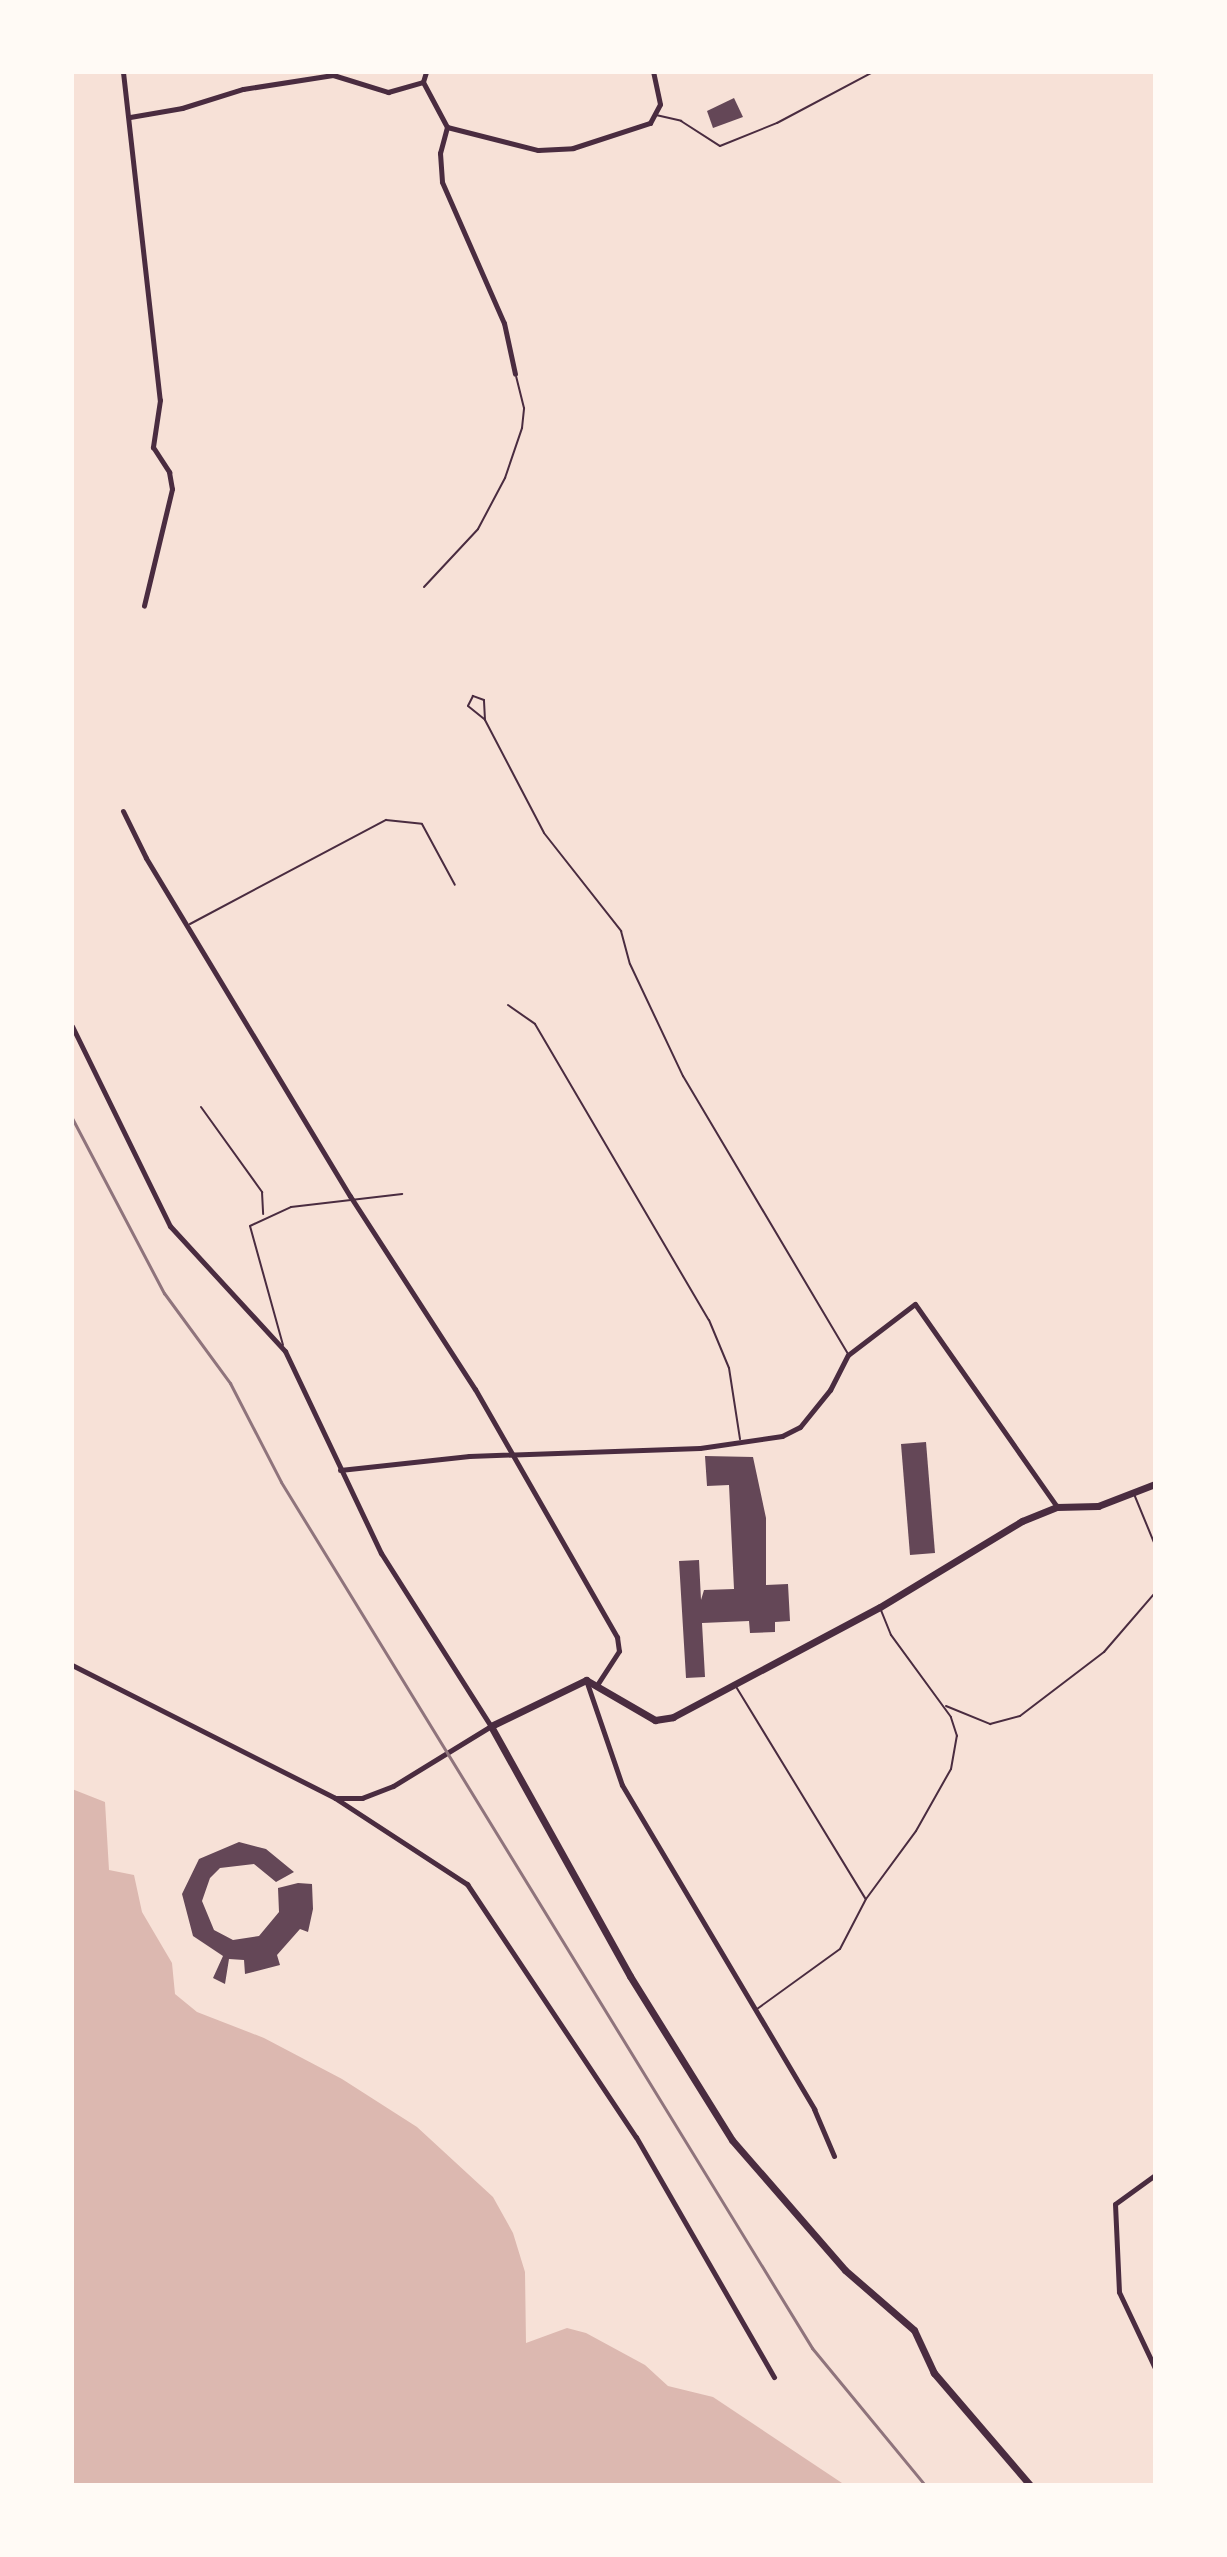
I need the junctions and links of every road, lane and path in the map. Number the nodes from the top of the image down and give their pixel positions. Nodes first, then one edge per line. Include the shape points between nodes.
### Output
1 (123, 72) edge
2 (426, 72) edge
3 (653, 72) edge
4 (873, 72) edge
5 (423, 82) junction
6 (656, 115) junction
7 (130, 117) junction
8 (447, 127) junction
9 (515, 374) joint
10 (424, 587) dead end
11 (144, 606) dead end
12 (485, 720) junction
13 (123, 811) dead end
14 (455, 885) dead end
15 (189, 925) junction
16 (508, 1005) dead end
17 (72, 1026) edge
18 (201, 1107) dead end
19 (402, 1194) dead end
20 (350, 1196) junction
21 (263, 1216) junction
22 (285, 1351) junction
23 (848, 1355) junction
24 (740, 1441) junction
25 (514, 1458) junction
26 (340, 1470) junction
27 (1155, 1484) edge
28 (1134, 1493) junction
29 (1057, 1507) junction
30 (1155, 1545) edge
31 (1155, 1593) edge
32 (880, 1607) junction
33 (72, 1665) edge
34 (586, 1680) junction
35 (598, 1683) junction
36 (734, 1684) junction
37 (944, 1706) junction
38 (491, 1726) junction
39 (335, 1798) junction
40 (866, 1899) junction
41 (757, 2009) junction
42 (834, 2156) dead end
43 (1155, 2175) edge
44 (1155, 2368) edge
45 (774, 2377) dead end
46 (1030, 2485) edge

1 - 7 street
2 - 5 street
3 - 6 street via 660,104
4 - 6 lane via 777,123 720,146 681,121
5 - 7 street via 388,92 333,75 243,89
5 - 8 street
6 - 8 street via 640,127 553,151
7 - 11 street via 160,400 153,447 169,472 172,489
8 - 9 street via 440,153 442,182 504,323
9 - 10 lane via 524,408 505,478 478,529
12 - 12 lane via 468,706 473,696 484,700
12 - 23 lane via 544,833 621,931 630,964 683,1076
13 - 15 street
14 - 15 lane via 422,824 391,819 370,825
15 - 20 street
16 - 24 lane via 535,1024 709,1320 729,1368
17 - 22 street via 175,1233
18 - 21 lane via 262,1192
19 - 20 lane
20 - 21 lane
20 - 25 street
21 - 22 lane via 250,1226
22 - 26 street
23 - 24 street via 830,1390 800,1427 782,1436
23 - 29 street via 918,1305
24 - 25 street
25 - 26 street via 469,1456
25 - 35 street via 620,1643
26 - 38 street via 381,1553
27 - 28 main road
28 - 29 main road via 1098,1506
28 - 30 lane
29 - 32 main road via 989,1539
31 - 37 lane via 1104,1652 1020,1716 990,1724
32 - 36 main road
32 - 37 lane via 891,1635
33 - 39 street
34 - 35 main road
34 - 38 main road
34 - 41 street via 622,1785
35 - 36 main road via 660,1721
36 - 40 lane
37 - 40 lane via 957,1736 951,1769 916,1831
38 - 39 street via 386,1789 362,1798
38 - 46 main road via 630,1976 732,2140 845,2270 914,2330 934,2373
39 - 45 street via 467,1884 636,2137
40 - 41 lane via 835,1956
41 - 42 street via 814,2109
43 - 44 street via 1115,2204 1119,2292

